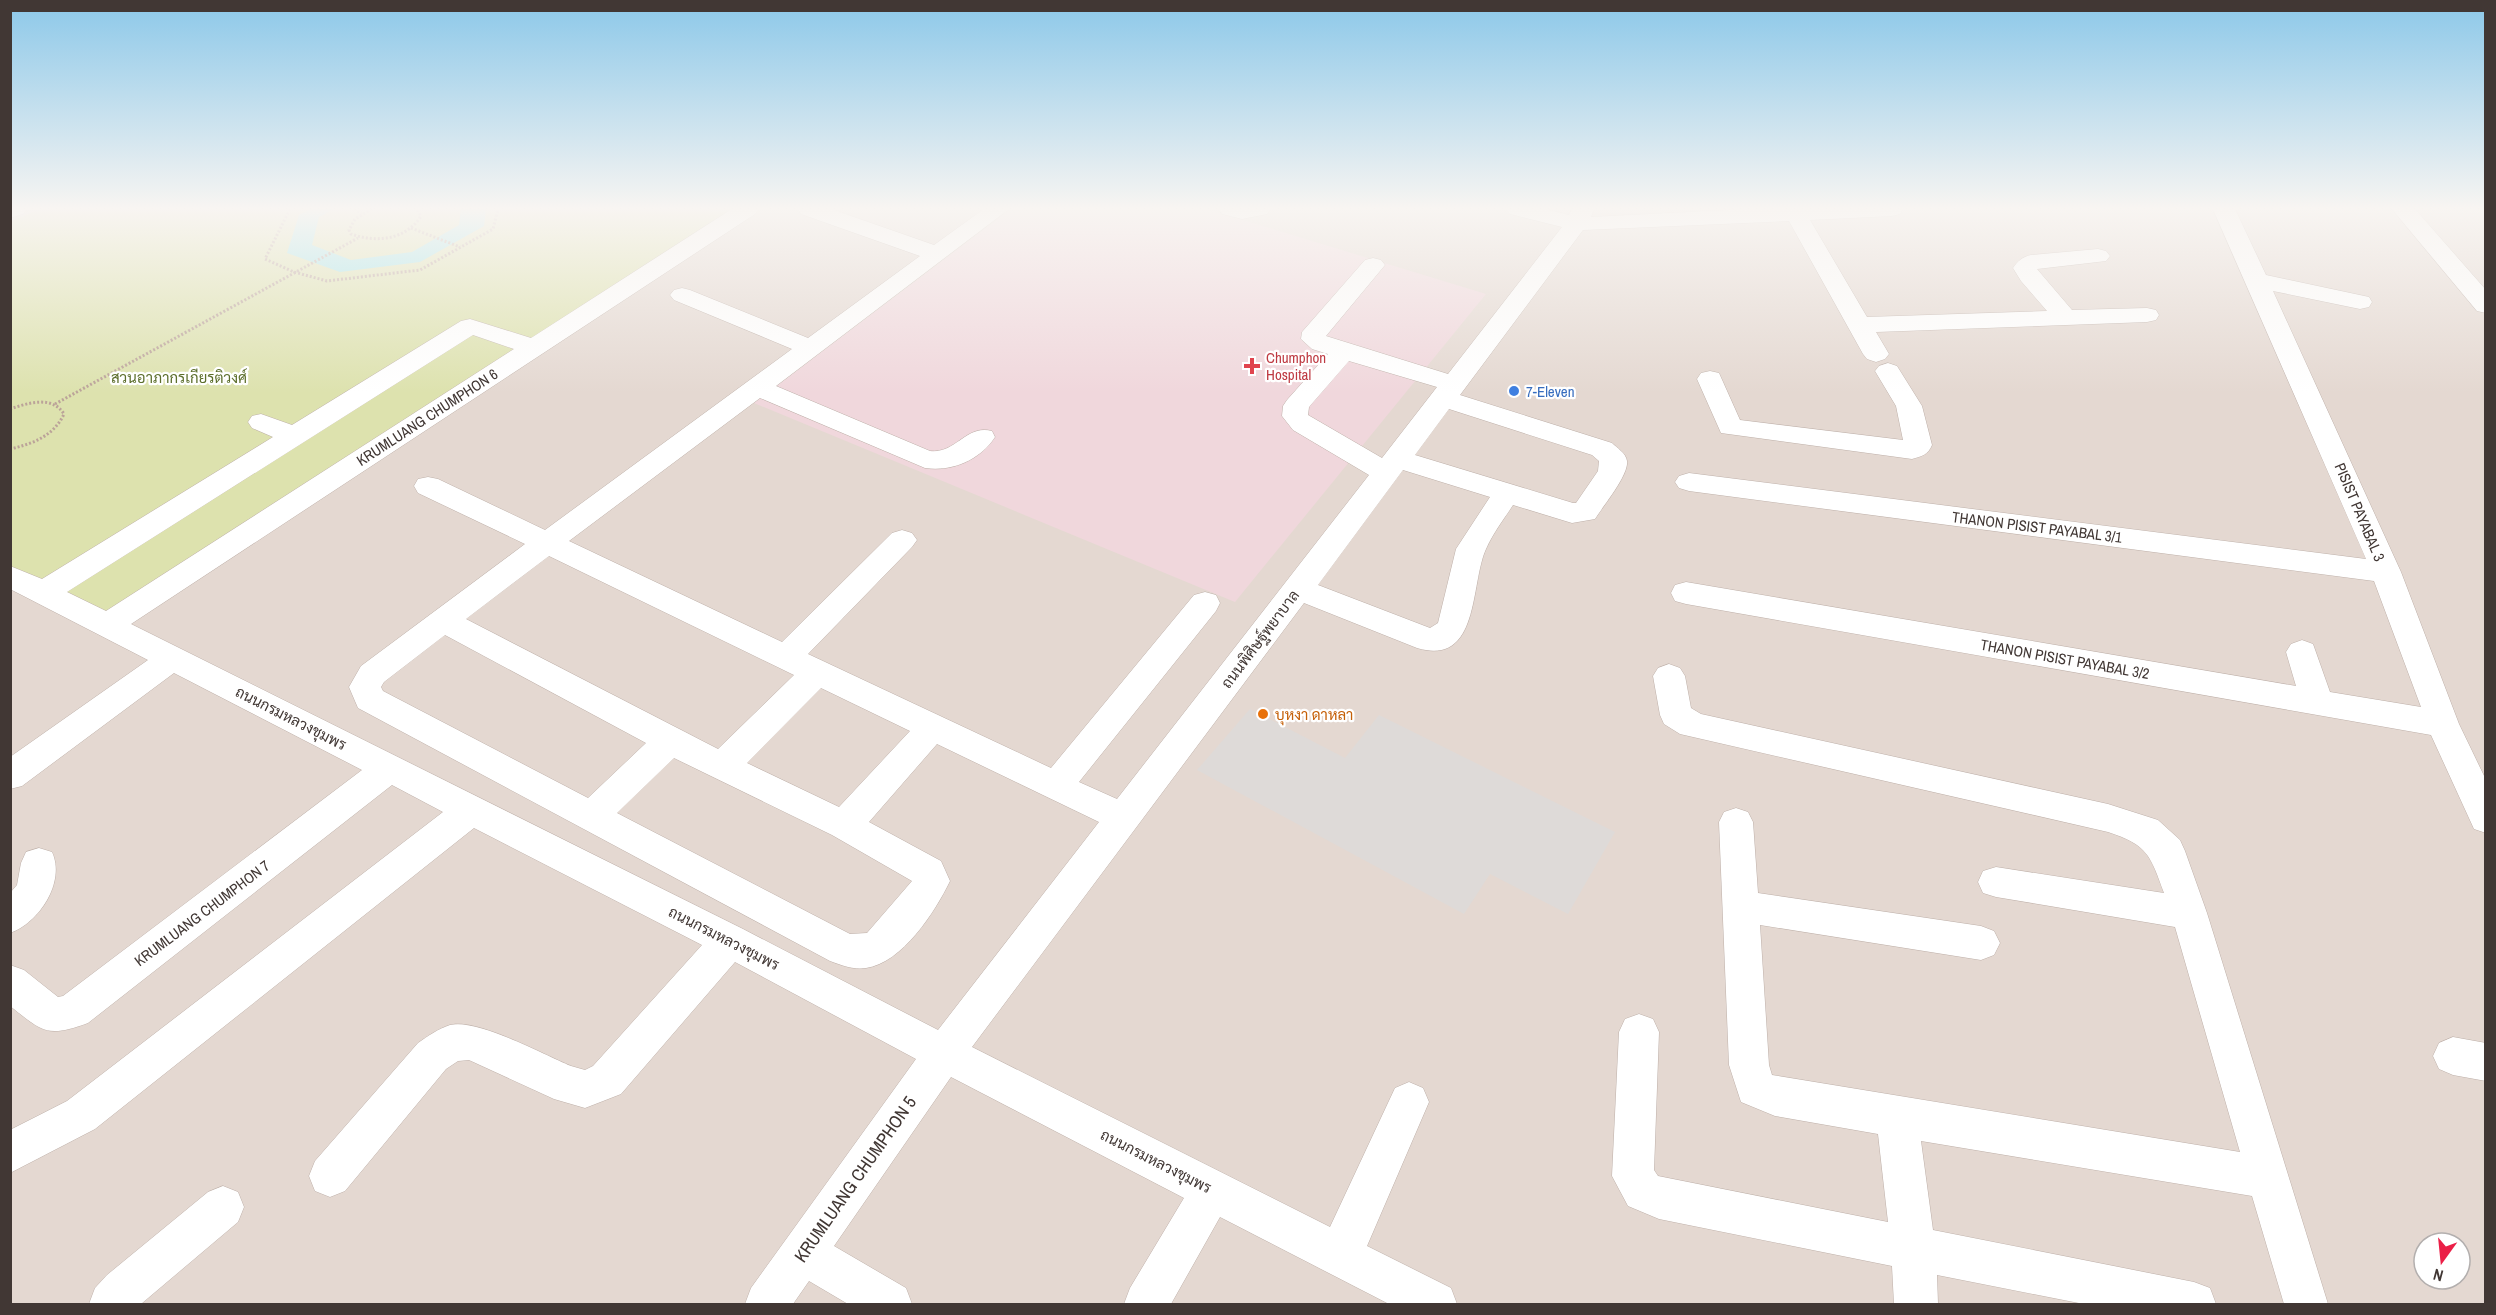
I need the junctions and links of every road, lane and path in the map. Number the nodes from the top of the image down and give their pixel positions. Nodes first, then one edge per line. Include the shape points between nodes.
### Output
1 (290, 270) edge
2 (297, 270) edge
3 (417, 270) edge
4 (652, 270) edge
5 (915, 270) edge
6 (1368, 270) edge
7 (1539, 270) edge
8 (1827, 270) edge
9 (2026, 270) edge
10 (2252, 270) edge
11 (2456, 270) edge
12 (294, 272) junction
13 (2256, 280) junction
14 (2288, 287) junction
15 (682, 295) dead end
16 (2360, 302) dead end
17 (2486, 306) edge
18 (2315, 312) dead end
19 (2147, 315) dead end
20 (2067, 319) junction
21 (1858, 325) junction
22 (535, 346) junction
23 (811, 348) junction
24 (1344, 351) junction
25 (1710, 379) dead end
26 (758, 388) junction
27 (1449, 391) junction
28 (55, 404) junction
29 (10, 409) edge
30 (261, 422) dead end
31 (293, 436) junction
32 (982, 437) dead end
33 (10, 449) edge
34 (1392, 466) junction
35 (1689, 482) dead end
36 (428, 486) dead end
37 (1507, 492) junction
38 (902, 540) dead end
39 (548, 543) junction
40 (2386, 572) junction
41 (10, 576) edge
42 (1298, 589) junction
43 (43, 593) junction
44 (1686, 593) dead end
45 (1205, 603) dead end
46 (443, 620) junction
47 (107, 625) junction
48 (2302, 652) dead end
49 (786, 657) junction
50 (173, 658) junction
51 (817, 672) junction
52 (1669, 676) dead end
53 (2317, 702) junction
54 (2443, 724) junction
55 (933, 727) junction
56 (670, 741) junction
57 (723, 766) junction
58 (390, 768) junction
59 (10, 776) edge
60 (1056, 786) junction
61 (471, 810) junction
62 (592, 816) junction
63 (1123, 818) junction
64 (2486, 819) edge
65 (1736, 822) dead end
66 (844, 825) junction
67 (39, 863) dead end
68 (1996, 882) dead end
69 (1741, 906) junction
70 (2189, 913) junction
71 (10, 917) edge
72 (730, 941) junction
73 (1981, 943) dead end
74 (10, 982) edge
75 (1639, 1032) dead end
76 (944, 1053) junction
77 (1409, 1102) dead end
78 (1897, 1117) junction
79 (10, 1153) edge
80 (330, 1176) dead end
81 (2269, 1178) junction
82 (1212, 1190) junction
83 (223, 1207) dead end
84 (1913, 1248) junction
85 (803, 1253) junction
86 (1340, 1256) junction
87 (111, 1305) edge
88 (767, 1305) edge
89 (890, 1305) edge
90 (1146, 1305) edge
91 (1436, 1305) edge
92 (1916, 1305) edge
93 (2194, 1305) edge
94 (2306, 1305) edge

1 - 12 path
2 - 12 path
3 - 12 path via 327,281
4 - 22 street, KRUMLUANG CHUMPHON 6
5 - 23 street
6 - 24 street via 1314,332 1312,339
7 - 27 street, ถนนพิศิษฐ์พยาบาล
8 - 21 street
9 - 20 street
10 - 13 street, PISIST PAYABAL 3
11 - 17 street
12 - 28 path
13 - 14 street
13 - 40 street, PISIST PAYABAL 3
14 - 16 street
14 - 18 street
15 - 23 street
19 - 20 street
20 - 21 street
21 - 25 street via 1909,406 1917,448 1730,427
22 - 31 street via 470,326
22 - 47 street, KRUMLUANG CHUMPHON 6
23 - 26 street
24 - 27 street
24 - 34 street via 1296,406 1295,416 1302,424
26 - 32 street via 940,463 952,460
26 - 39 street
27 - 34 street, ถนนพิศิษฐ์พยาบาล
27 - 37 street via 1602,449 1613,459 1612,471 1584,512 1572,513
28 - 29 path via 31,403
28 - 33 path via 64,414 55,429 31,443
30 - 31 street
31 - 43 street
34 - 37 street
34 - 42 street, ถนนพิศิษฐ์พยาบาล
35 - 40 street, THANON PISIST PAYABAL 3/1
36 - 39 street
37 - 42 street via 1471,549 1452,628 1442,638 1428,640
38 - 49 street
39 - 46 street
39 - 49 street
40 - 54 street, PISIST PAYABAL 3
41 - 43 street, ถนนกรมหลวงชุมพร
42 - 63 street, ถนนพิศิษฐ์พยาบาล
43 - 47 street, ถนนกรมหลวงชุมพร
44 - 53 street, THANON PISIST PAYABAL 3/2
45 - 60 street
46 - 56 street
46 - 62 street via 372,674 365,687 369,699
47 - 50 street, ถนนกรมหลวงชุมพร
48 - 53 street
49 - 51 street
50 - 58 street, ถนนกรมหลวงชุมพร
50 - 59 street
51 - 55 street
51 - 57 street
52 - 70 street via 1677,714 1692,725 2108,818 2146,830 2168,851
53 - 54 street, THANON PISIST PAYABAL 3/2
54 - 64 street, PISIST PAYABAL 3
55 - 60 street
55 - 66 street
56 - 57 street
56 - 62 street
57 - 66 street
58 - 61 street, ถนนกรมหลวงชุมพร
58 - 74 street, KRUMLUANG CHUMPHON 7 via 74,1010 58,1015 47,1012
60 - 63 street
61 - 72 street, ถนนกรมหลวงชุมพร
61 - 79 street via 81,1115
62 - 66 street via 843,949 860,953 877,949 926,894 932,881 928,872
63 - 76 street, ถนนพิศิษฐ์พยาบาล
65 - 69 street
67 - 71 street via 36,888
68 - 70 street
69 - 73 street
69 - 78 street via 1749,1065 1755,1088 1775,1097
70 - 81 street
72 - 76 street, ถนนกรมหลวงชุมพร
72 - 80 street via 607,1080 585,1089 568,1085 471,1042 452,1042 432,1056
75 - 84 street via 1633,1176 1643,1191 1659,1198
76 - 82 street, ถนนกรมหลวงชุมพร
76 - 85 street, KRUMLUANG CHUMPHON 5
77 - 86 street
78 - 81 street
78 - 84 street
81 - 94 street
82 - 86 street, ถนนกรมหลวงชุมพร
82 - 90 street
83 - 87 street
84 - 92 street
84 - 93 street
85 - 88 street, KRUMLUANG CHUMPHON 5
85 - 89 street
86 - 91 street, ถนนกรมหลวงชุมพร

